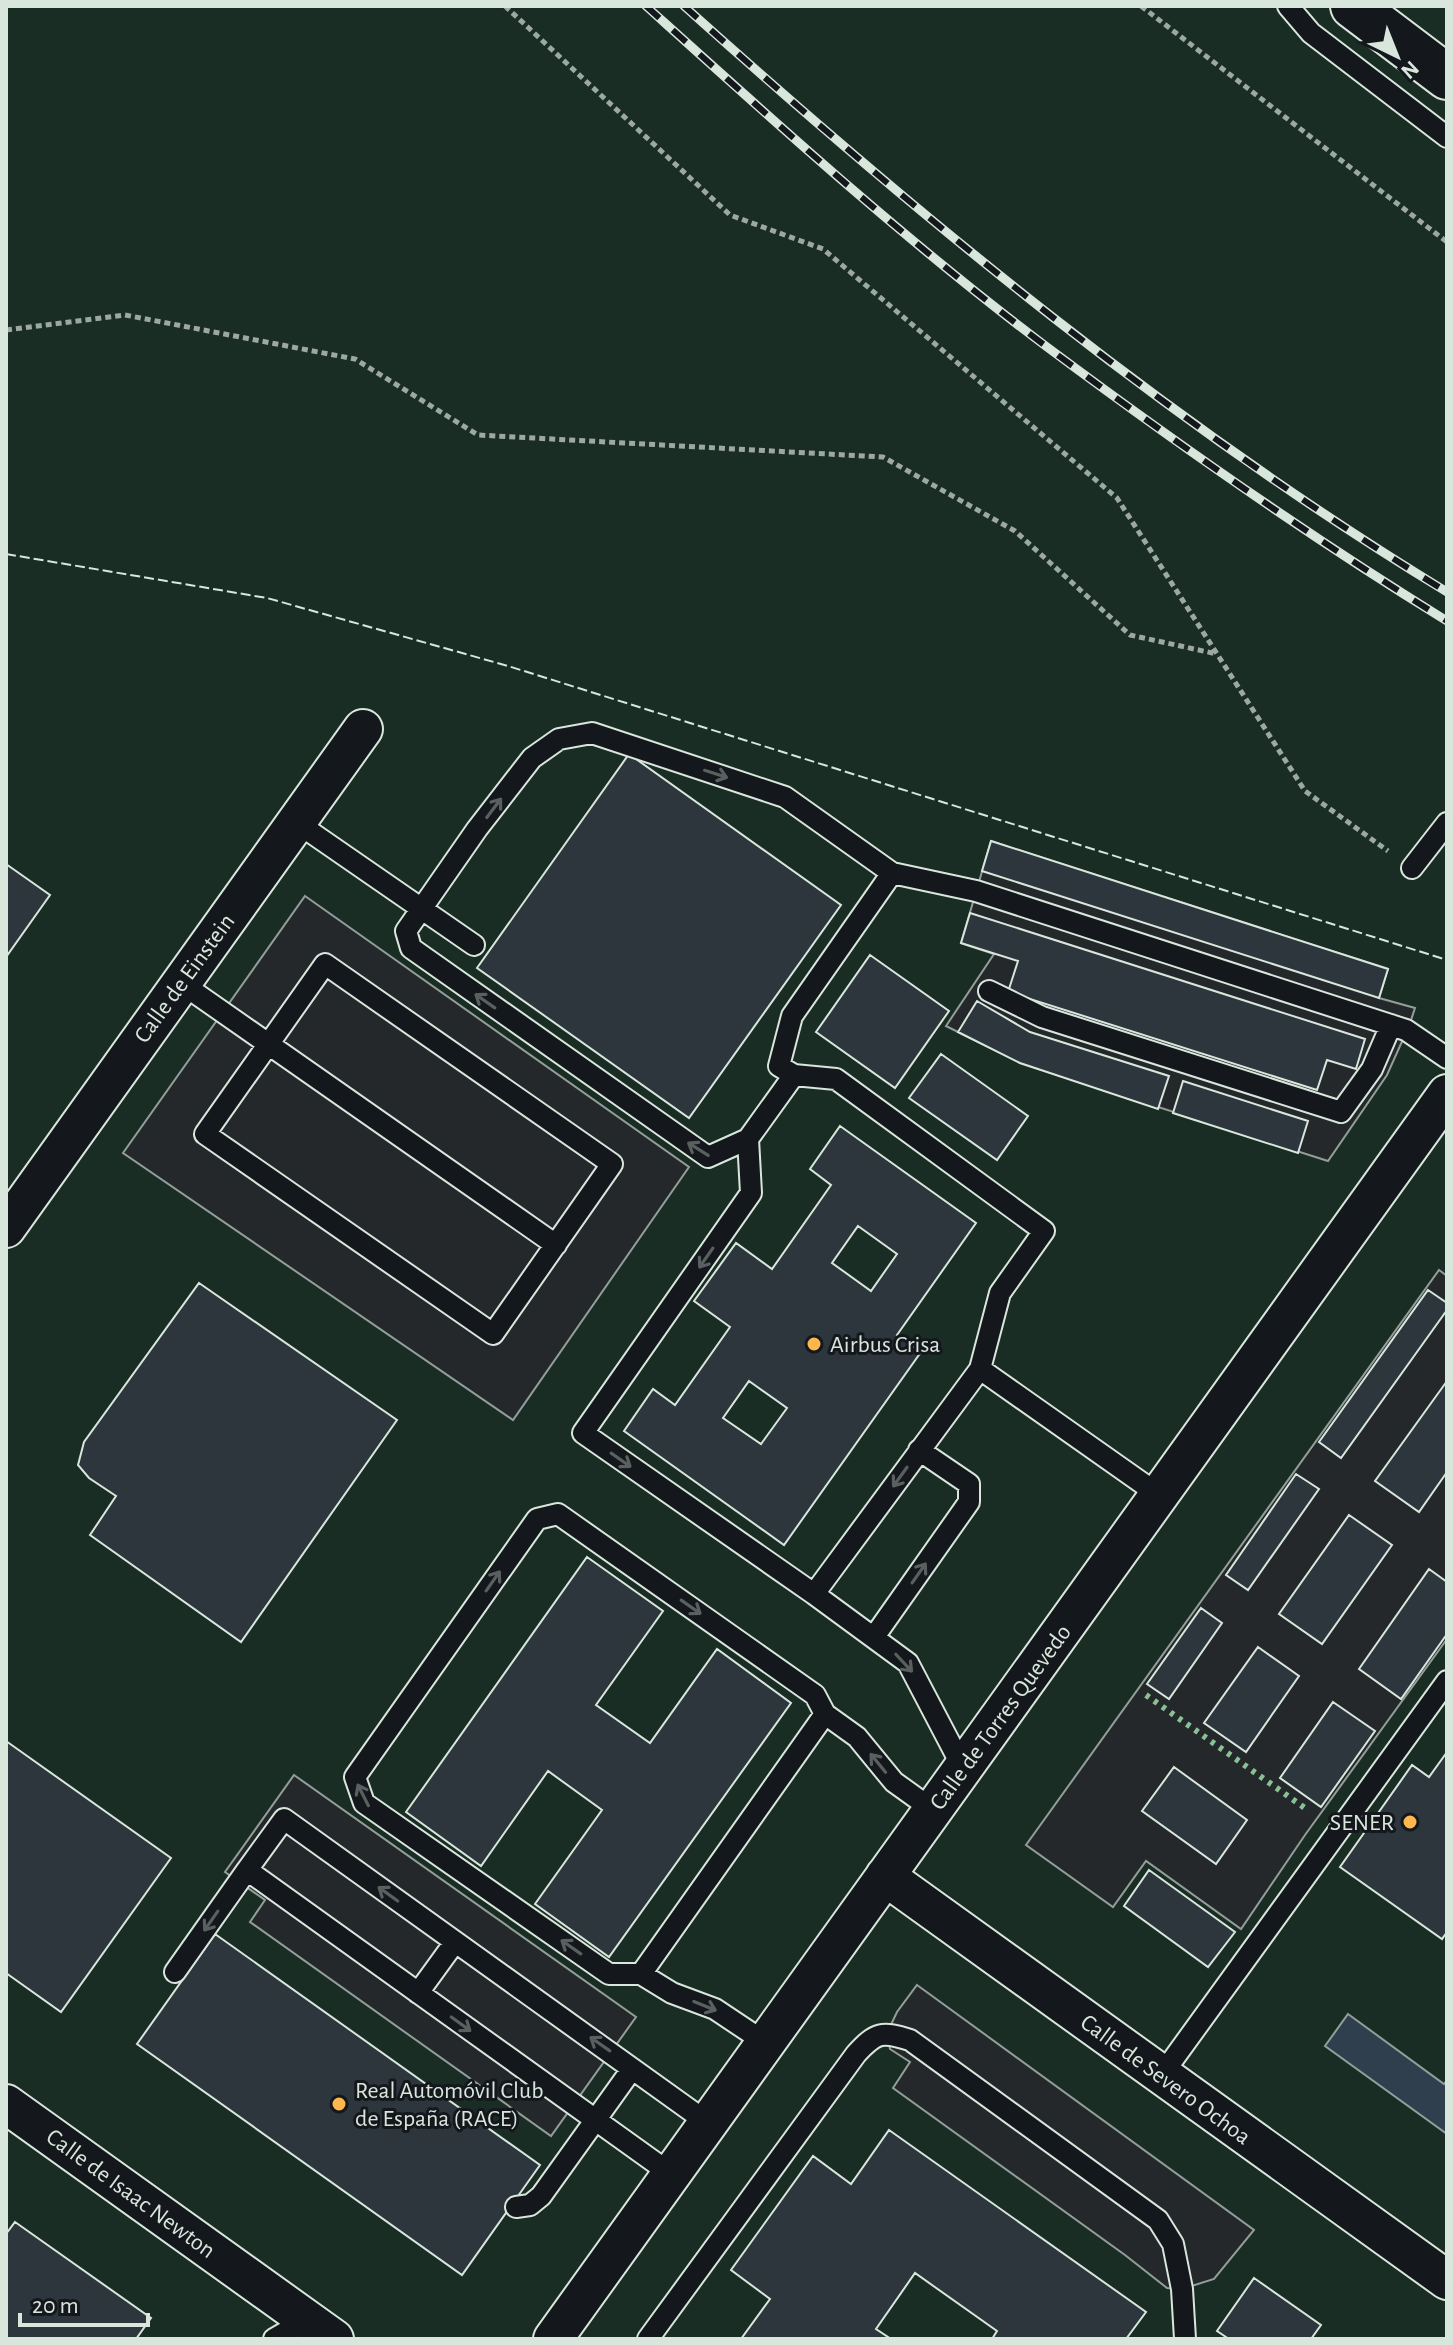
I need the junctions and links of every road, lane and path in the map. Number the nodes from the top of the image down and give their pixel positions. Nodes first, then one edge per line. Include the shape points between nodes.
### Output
1 (505, 6) edge
2 (1141, 6) edge
3 (1288, 6) edge
4 (1353, 6) edge
5 (1447, 77) edge
6 (1447, 137) edge
7 (1447, 242) edge
8 (6, 330) edge
9 (1217, 654) junction
10 (363, 729) dead end
11 (296, 822) junction
12 (1447, 823) edge
13 (1412, 868) joint
14 (892, 873) junction
15 (421, 909) junction
16 (474, 945) dead end
17 (181, 983) junction
18 (989, 991) dead end
19 (1391, 1025) junction
20 (268, 1044) junction
21 (1447, 1058) edge
22 (794, 1075) junction
23 (1447, 1094) edge
24 (748, 1139) junction
25 (6, 1228) edge
26 (556, 1245) junction
27 (980, 1369) junction
28 (919, 1450) junction
29 (1159, 1495) junction
30 (814, 1594) junction
31 (874, 1637) junction
32 (1447, 1681) edge
33 (825, 1714) junction
34 (963, 1768) junction
35 (933, 1810) junction
36 (247, 1870) junction
37 (885, 1876) junction
38 (455, 1942) junction
39 (175, 1972) dead end
40 (641, 1974) junction
41 (418, 1993) junction
42 (766, 2043) junction
43 (632, 2069) junction
44 (1161, 2076) junction
45 (6, 2104) edge
46 (596, 2120) junction
47 (708, 2123) junction
48 (671, 2174) junction
49 (516, 2207) dead end
50 (1447, 2280) edge
51 (321, 2329) edge
52 (274, 2339) edge
53 (553, 2339) edge
54 (648, 2339) edge
55 (1185, 2339) edge

1 - 9 path via 730,215 823,249 1117,498
2 - 7 path
3 - 6 lane via 1311,33
4 - 5 highway
8 - 9 path via 125,315 355,359 478,435 883,457 1015,531 1130,635
9 - 13 path via 1305,791
10 - 11 street, Calle de Einstein
11 - 15 lane
11 - 17 street, Calle de Einstein
12 - 13 lane
15 -> 14 lane via 532,758 559,739 592,733 785,797
14 - 19 lane via 976,891
14 - 22 lane via 792,1016 779,1066
15 - 16 lane
24 -> 15 lane via 708,1157 424,958 411,948 406,931
17 - 20 lane
17 - 25 street, Calle de Einstein
18 - 19 lane via 1042,1017 1341,1112 1372,1069
19 - 21 lane
20 - 26 lane
20 - 26 lane via 325,964 390,1009 612,1164
20 - 26 lane via 205,1134 493,1334
22 - 24 lane
22 - 27 lane via 836,1079 1044,1231 1000,1293
23 - 29 street, Calle de Torres Quevedo
24 -> 30 lane via 751,1193 583,1433
27 - 28 lane
27 - 29 lane
28 -> 30 lane
31 -> 28 lane via 969,1502 969,1484
29 - 34 street, Calle de Torres Quevedo
30 - 31 lane
31 -> 34 lane via 908,1663
32 - 44 lane
35 -> 33 lane via 894,1782 857,1737
33 - 40 lane
40 -> 33 lane via 609,1974 364,1803 355,1777 537,1519 558,1514 815,1695
34 - 35 street, Calle de Torres Quevedo
35 - 37 street, Calle de Torres Quevedo
38 -> 36 lane via 284,1819
36 -> 39 lane
36 - 41 lane
37 - 42 street, Calle de Torres Quevedo
37 - 44 street, Calle de Severo Ochoa
38 - 41 lane
43 -> 38 lane
40 -> 42 lane via 715,2009
41 -> 46 lane
42 - 47 street, Calle de Torres Quevedo
43 - 46 lane
43 - 47 lane
44 - 50 street, Calle de Severo Ochoa
45 - 51 street, Calle de Isaac Newton
46 - 48 lane
46 - 49 lane via 541,2196
47 - 48 street, Calle de Torres Quevedo
48 - 53 street, Calle de Torres Quevedo
51 - 52 lane
54 - 55 lane via 856,2054 870,2038 887,2033 910,2040 1158,2220 1173,2244

